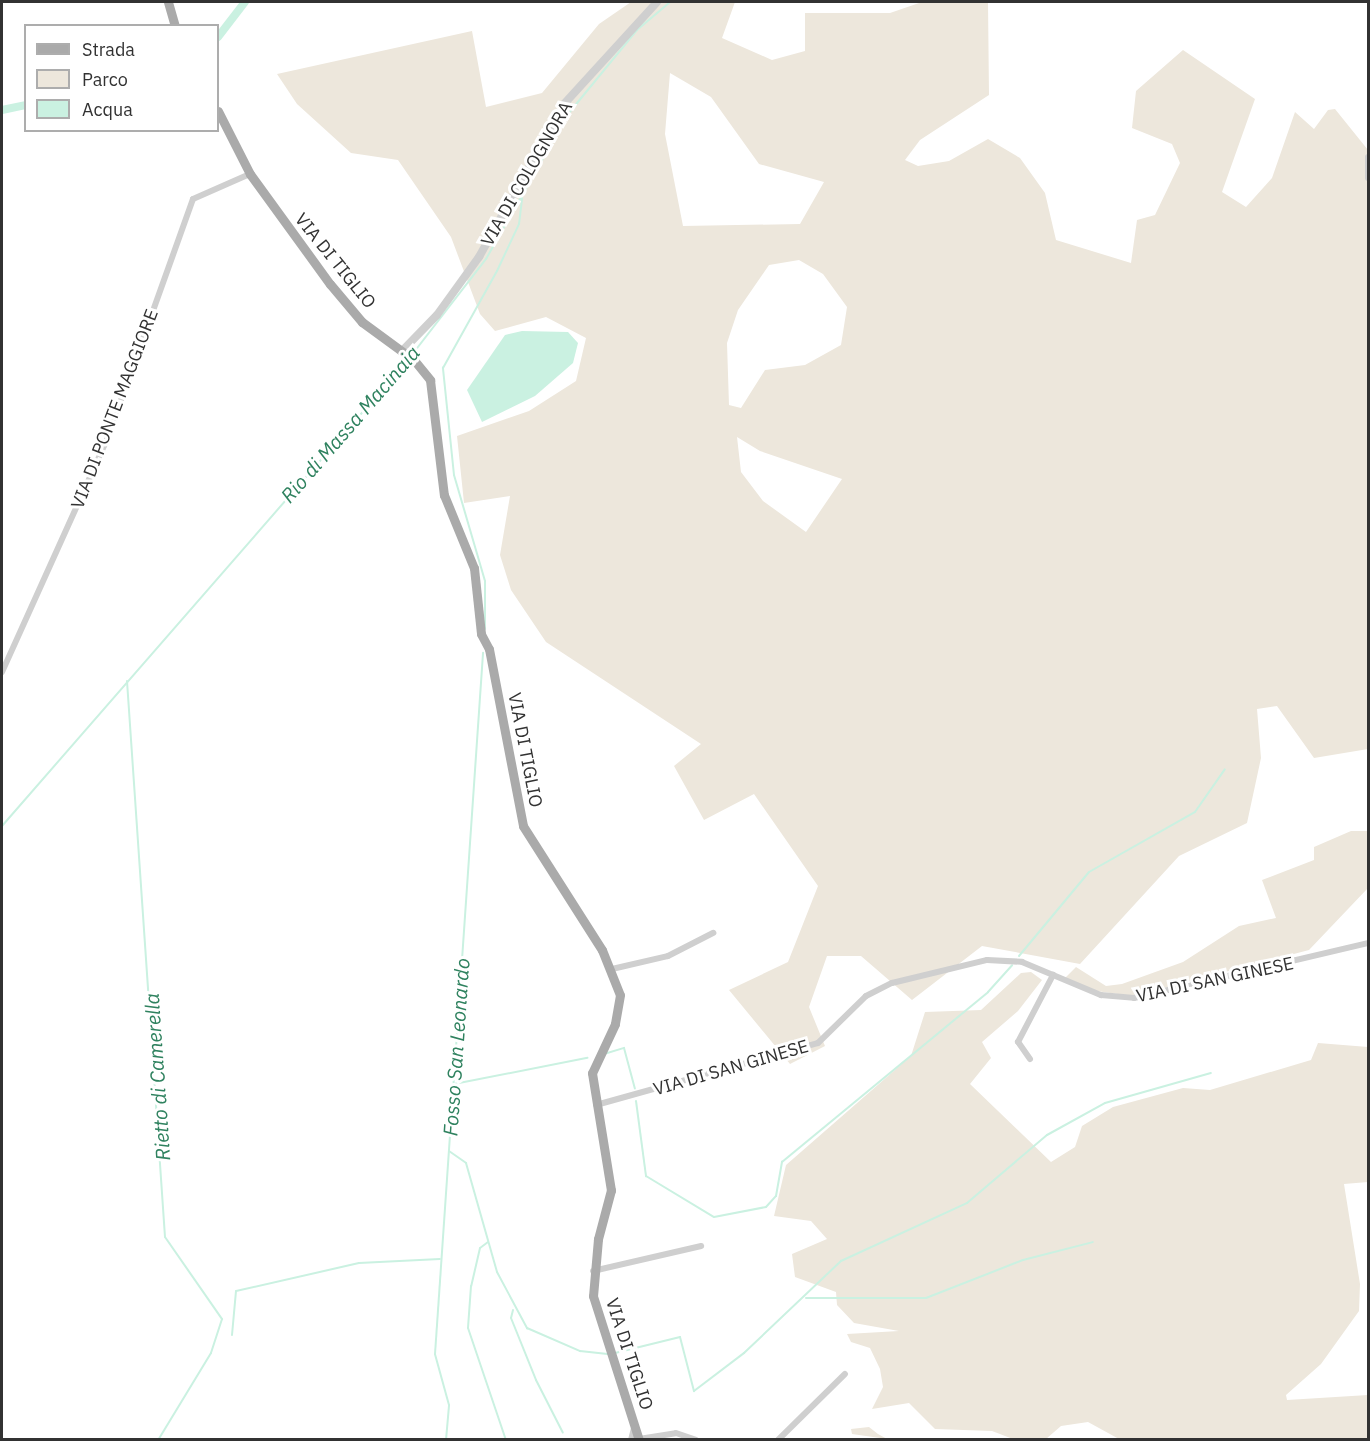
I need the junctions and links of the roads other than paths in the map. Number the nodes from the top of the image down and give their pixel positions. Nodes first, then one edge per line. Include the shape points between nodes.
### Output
1 (168, 2) edge
2 (657, 2) edge
3 (174, 24) edge
4 (219, 113) edge
5 (1368, 157) edge
6 (250, 174) junction
7 (1368, 178) edge
8 (408, 355) junction
9 (2, 672) edge
10 (712, 933) dead end
11 (1368, 944) edge
12 (612, 969) junction
13 (1053, 975) junction
14 (1030, 1059) dead end
15 (596, 1105) junction
16 (701, 1246) dead end
17 (592, 1271) junction
18 (845, 1374) dead end
19 (635, 1425) junction
20 (639, 1439) edge
21 (631, 1440) edge
22 (696, 1440) edge
23 (778, 1440) edge

1 - 3 main road
2 - 8 street, VIA DI COLOGNORA via 564,104 479,256
4 - 6 main road, VIA DI TIGLIO
5 - 7 street
6 - 8 main road, VIA DI TIGLIO via 362,322
6 - 9 street, VIA DI PONTE MAGGIORE via 193,199 106,442
8 - 12 main road, VIA DI TIGLIO via 435,396 444,495 474,568 481,634 489,649 523,826
10 - 12 street via 668,956
11 - 13 street, VIA DI SAN GINESE via 1134,998 1101,995
12 - 15 main road, VIA DI TIGLIO via 619,1009 591,1073
13 - 14 street via 1018,1042
13 - 15 street, VIA DI SAN GINESE via 1002,959 911,976 866,996 818,1043
15 - 17 main road, VIA DI TIGLIO via 611,1190
16 - 17 street
17 - 19 main road, VIA DI TIGLIO via 599,1325
18 - 23 street
19 - 20 main road, VIA DI TIGLIO
19 - 21 street
20 - 22 street via 676,1433

